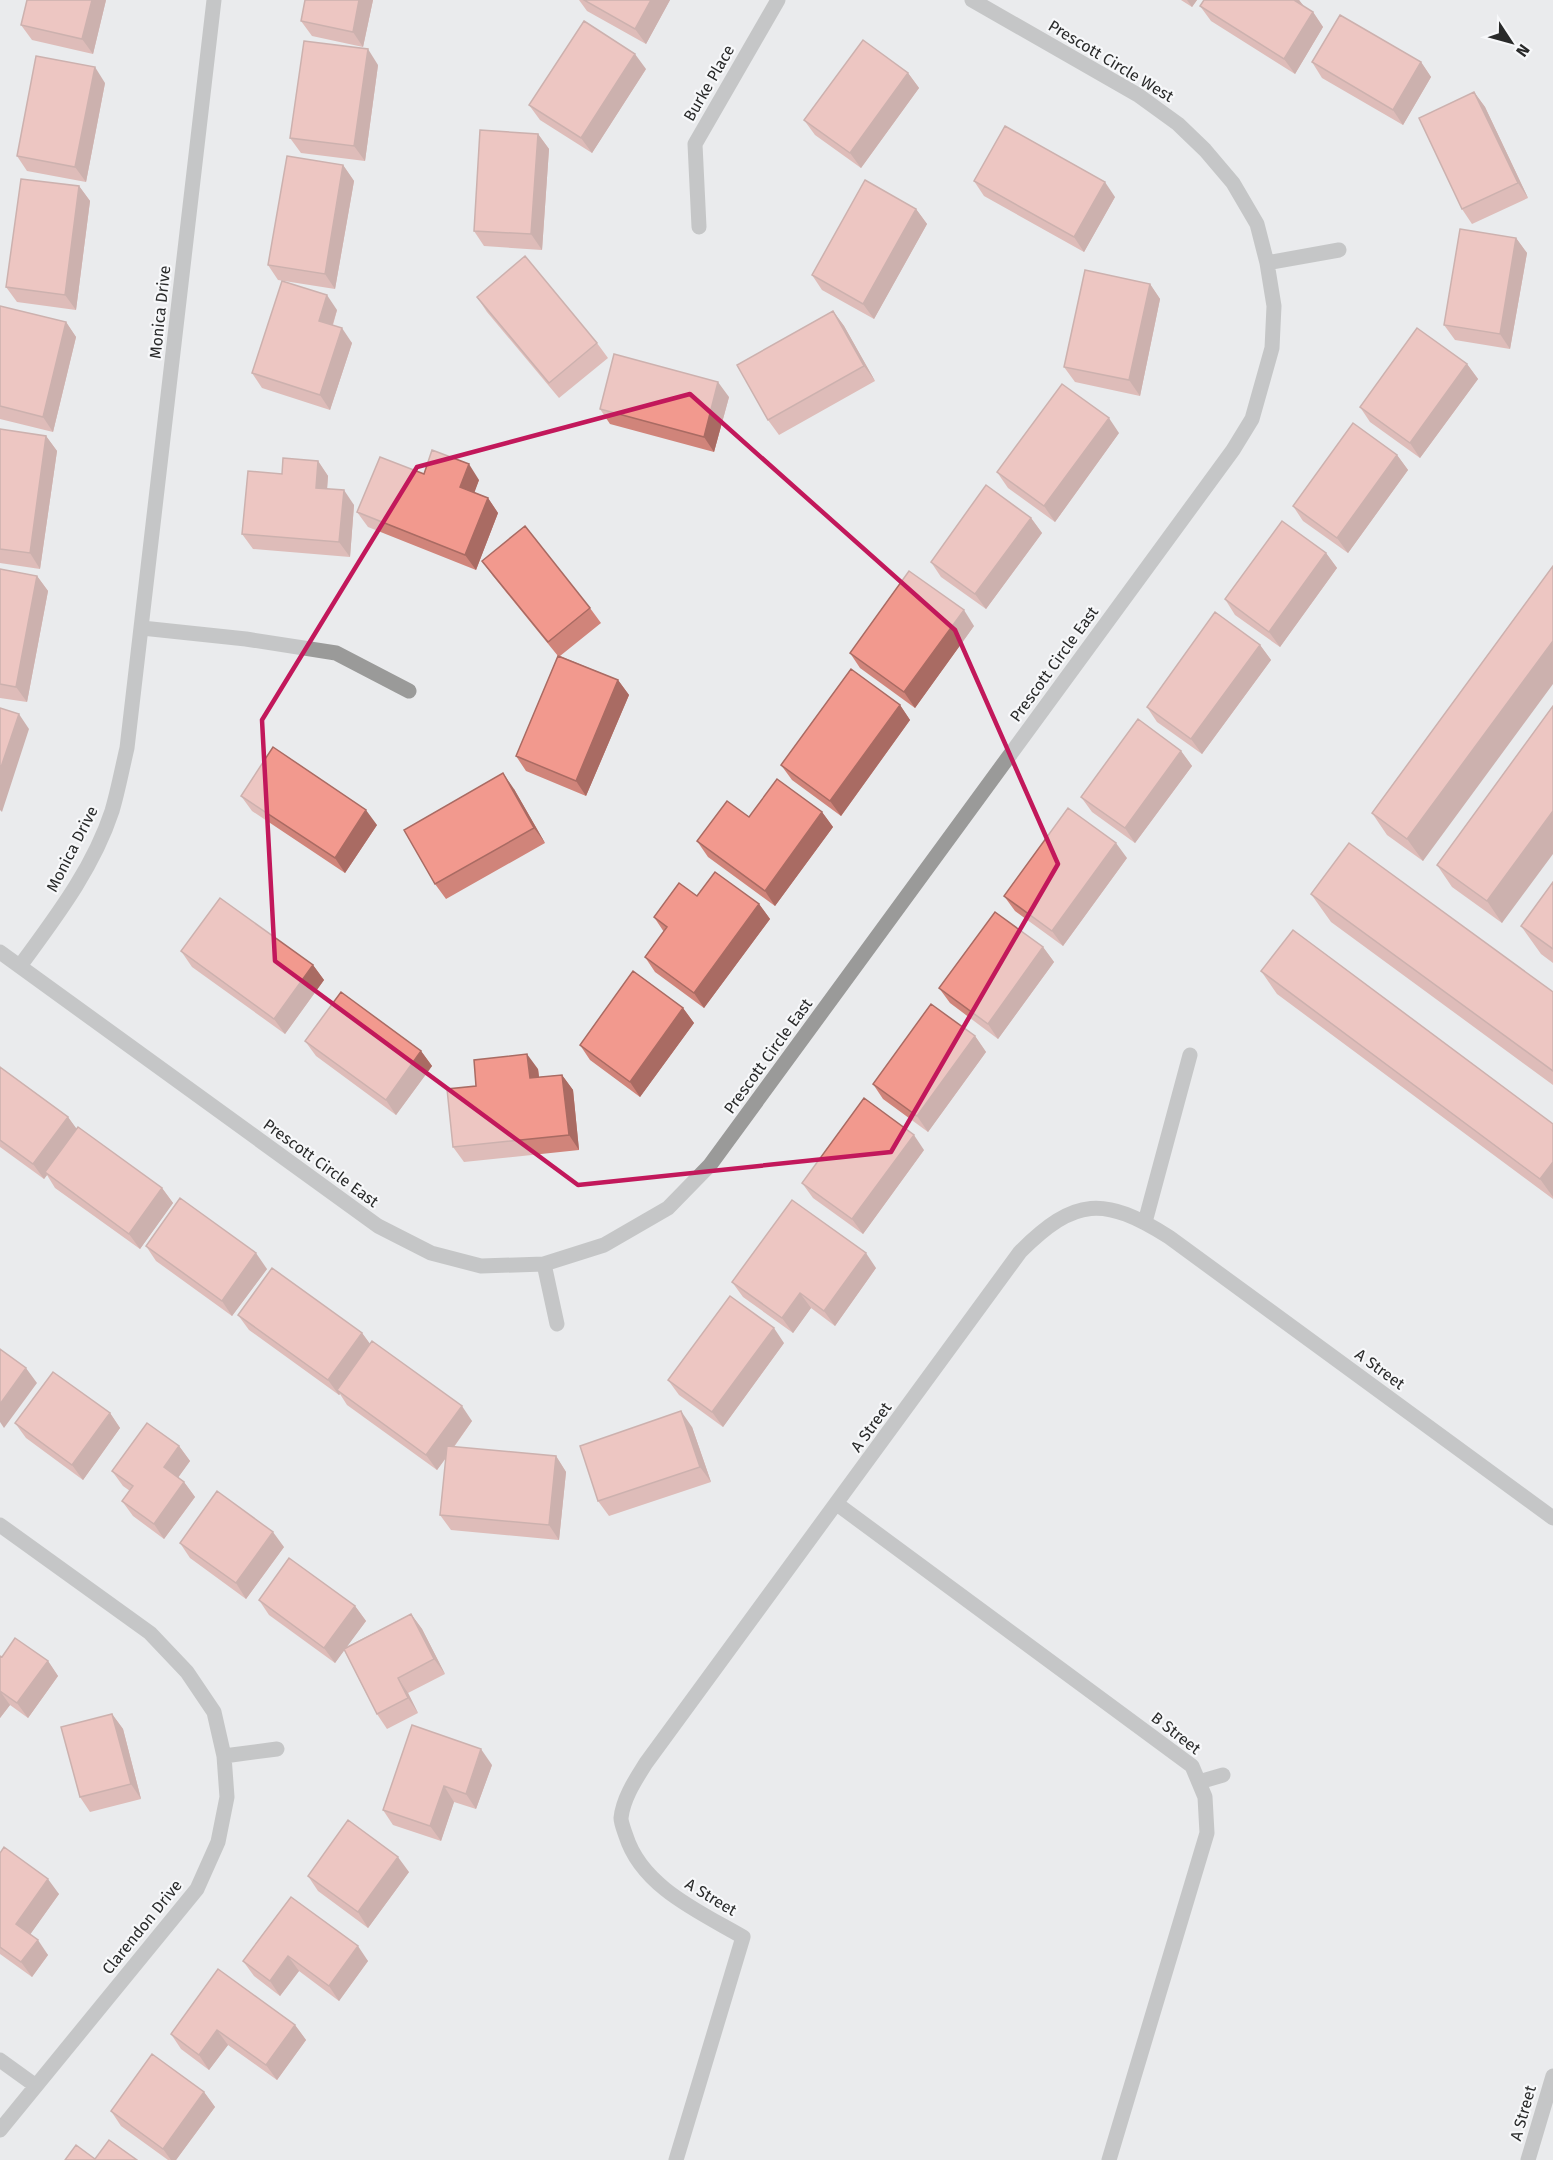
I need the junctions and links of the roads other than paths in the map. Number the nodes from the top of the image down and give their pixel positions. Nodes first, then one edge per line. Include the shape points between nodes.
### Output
1 (214, 0) edge
2 (778, 0) edge
3 (972, 0) edge
4 (699, 227) dead end
5 (1339, 250) dead end
6 (1267, 263) junction
7 (142, 628) junction
8 (409, 691) dead end
9 (0, 952) edge
10 (20, 966) junction
11 (1190, 1055) dead end
12 (1145, 1222) junction
13 (544, 1264) junction
14 (557, 1324) dead end
15 (837, 1504) junction
16 (1553, 1518) edge
17 (0, 1524) edge
18 (277, 1749) dead end
19 (224, 1756) junction
20 (1223, 1775) dead end
21 (1199, 1782) junction
22 (0, 2060) edge
23 (1553, 2076) edge
24 (36, 2086) junction
25 (0, 2130) edge
26 (676, 2160) edge
27 (1109, 2160) edge
28 (1528, 2160) edge

1 - 7 street, Monica Drive
2 - 4 street, Burke Place via 695,144
3 - 6 street, Prescott Circle West via 1138,95 1178,124 1233,183 1257,224
5 - 6 street
6 - 13 street, Prescott Circle East via 1275,306 1272,348 1252,419 1233,450 710,1165 668,1208 604,1245
7 - 8 street via 336,653
7 - 10 street, Monica Drive via 127,748 112,812 66,903
9 - 10 street, Prescott Circle East
10 - 13 street, Prescott Circle East via 378,1226 431,1253 481,1266
11 - 12 street
12 - 15 street, A Street via 1119,1210 1089,1207 1042,1231 1020,1252
12 - 16 street, A Street
13 - 14 street
15 - 21 street, B Street via 1192,1766
15 - 26 street, A Street via 646,1763 629,1791 621,1819 630,1849 649,1874 675,1898 743,1937
17 - 19 street, Clarendon Drive via 150,1634 187,1672 214,1712
18 - 19 street
19 - 24 street, Clarendon Drive via 227,1797 218,1842 197,1888
20 - 21 street
21 - 27 street, B Street via 1205,1797 1207,1833
22 - 24 street
23 - 28 street, A Street
24 - 25 street, Clarendon Drive

